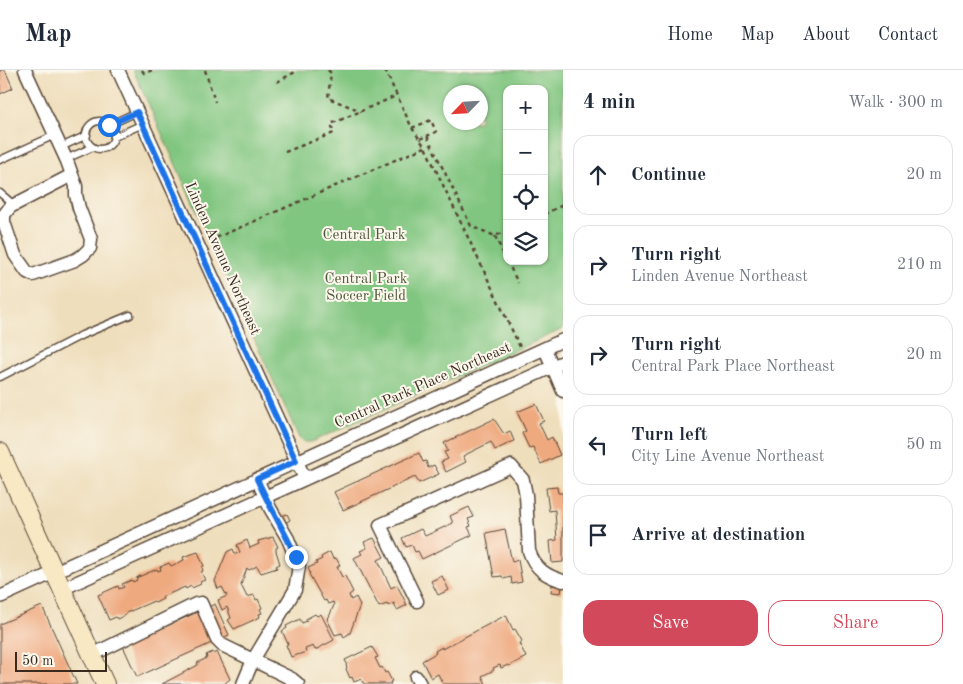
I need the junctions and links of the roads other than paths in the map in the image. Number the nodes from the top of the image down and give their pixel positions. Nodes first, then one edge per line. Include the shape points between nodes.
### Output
1 (25, 70) edge
2 (118, 70) edge
3 (137, 112) junction
4 (143, 124) junction
5 (109, 125) junction
6 (55, 135) junction
7 (87, 135) junction
8 (114, 137) junction
9 (61, 147) junction
10 (93, 147) junction
11 (66, 159) junction
12 (0, 160) edge
13 (72, 175) junction
14 (0, 193) edge
15 (14, 205) junction
16 (130, 315) dead end
17 (563, 340) edge
18 (545, 349) junction
19 (558, 365) edge
20 (0, 376) edge
21 (563, 391) edge
22 (0, 452) edge
23 (296, 461) junction
24 (257, 479) junction
25 (305, 479) junction
26 (265, 497) junction
27 (54, 572) junction
28 (563, 581) edge
29 (62, 589) junction
30 (0, 597) edge
31 (417, 601) dead end
32 (92, 655) junction
33 (253, 660) junction
34 (105, 684) edge
35 (243, 684) edge
36 (298, 684) edge

1 - 6 street
2 - 3 street, Linden Avenue Northeast
3 - 4 street, Linden Avenue Northeast
3 - 5 lane
4 - 8 lane
4 - 23 street, Linden Avenue Northeast
5 - 7 lane via 93,123
5 - 8 lane
6 - 9 street
6 - 12 lane
7 - 9 lane
7 - 10 lane
8 - 10 lane via 106,148
9 - 11 street
10 - 11 lane
11 - 13 street
13 - 15 street
13 - 15 street via 79,208 91,239 90,248 75,260 33,275 27,272 15,255 4,222 4,215
14 - 15 lane
16 - 20 lane
17 - 18 street, Central Park Place Northeast
18 - 19 street
18 - 23 street, Central Park Place Northeast
19 - 21 street
19 - 25 street
22 - 27 main road
23 - 24 street, Central Park Place Northeast
23 - 25 street
24 - 26 street
24 - 27 street, Central Park Place Northeast
25 - 26 street
26 - 29 street
26 - 33 street via 299,566 295,590
27 - 29 main road
27 - 30 street, Central Park Place Northeast
28 - 31 street via 547,576 532,560 526,496 522,480 510,466 380,525
29 - 32 main road
32 - 33 street via 201,603 217,640
32 - 34 main road
33 - 35 street
33 - 36 street

